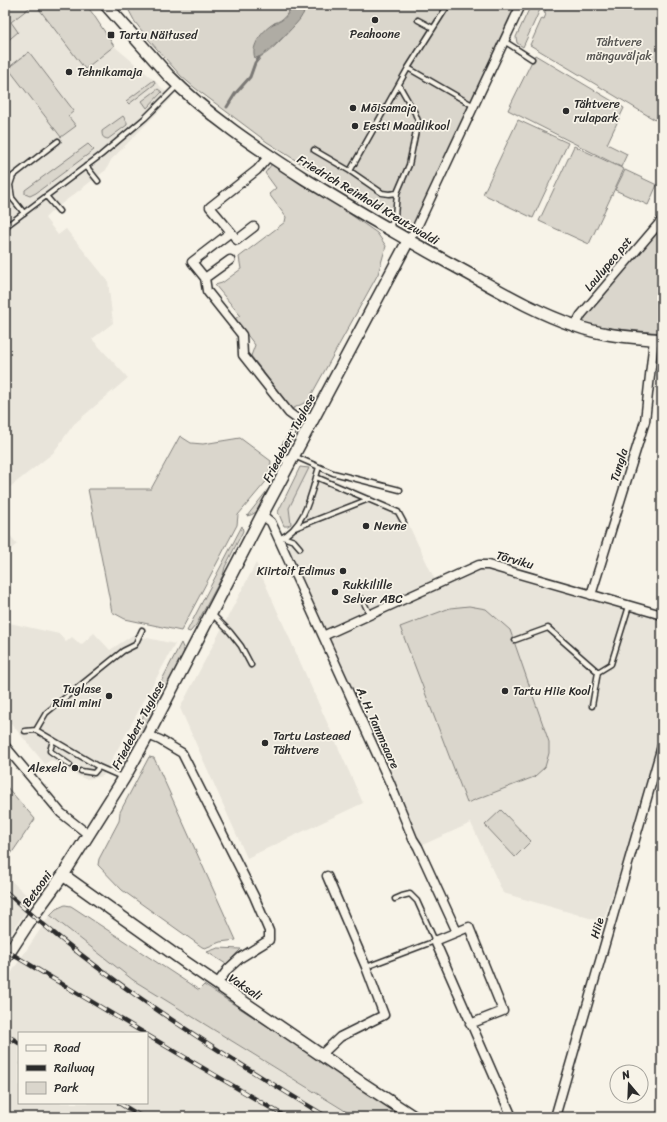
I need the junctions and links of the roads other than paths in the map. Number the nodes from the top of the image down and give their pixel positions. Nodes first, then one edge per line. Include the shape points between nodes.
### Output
1 (106, 5) edge
2 (448, 5) edge
3 (521, 5) edge
4 (418, 20) dead end
5 (433, 28) junction
6 (504, 41) junction
7 (532, 59) dead end
8 (408, 68) junction
9 (178, 85) junction
10 (399, 85) junction
11 (474, 106) junction
12 (58, 142) dead end
13 (314, 150) dead end
14 (269, 156) junction
15 (86, 166) junction
16 (350, 171) junction
17 (98, 181) dead end
18 (397, 193) junction
19 (46, 196) junction
20 (59, 211) dead end
21 (24, 213) junction
22 (662, 220) edge
23 (5, 227) edge
24 (254, 227) dead end
25 (388, 229) junction
26 (231, 232) junction
27 (408, 241) junction
28 (230, 260) dead end
29 (205, 278) junction
30 (575, 326) junction
31 (658, 340) edge
32 (317, 412) junction
33 (300, 421) junction
34 (294, 456) junction
35 (319, 467) junction
36 (286, 470) junction
37 (316, 477) junction
38 (400, 490) dead end
39 (369, 499) junction
40 (262, 515) junction
41 (404, 523) dead end
42 (295, 528) junction
43 (281, 538) junction
44 (300, 548) dead end
45 (591, 595) junction
46 (362, 599) dead end
47 (630, 605) junction
48 (211, 614) junction
49 (370, 615) junction
50 (662, 615) edge
51 (142, 630) dead end
52 (323, 636) junction
53 (515, 640) dead end
54 (251, 665) dead end
55 (598, 672) junction
56 (592, 706) dead end
57 (36, 730) junction
58 (25, 731) dead end
59 (148, 734) junction
60 (53, 740) junction
61 (5, 746) edge
62 (662, 746) edge
63 (70, 765) dead end
64 (99, 767) junction
65 (80, 772) dead end
66 (124, 778) junction
67 (88, 835) junction
68 (63, 875) junction
69 (327, 876) dead end
70 (395, 899) dead end
71 (457, 932) junction
72 (435, 941) junction
73 (5, 959) edge
74 (366, 968) junction
75 (217, 984) junction
76 (470, 1024) junction
77 (321, 1055) junction
78 (414, 1117) edge
79 (512, 1117) edge
80 (555, 1117) edge

1 - 9 street, Friedrich Reinhold Kreutzwaldi
2 - 5 lane
3 - 6 street, Friedebert Tuglase
4 - 5 lane
5 - 8 lane
6 - 7 lane
6 - 11 street, Friedebert Tuglase
8 - 10 lane
8 - 11 lane
9 - 14 street, Friedrich Reinhold Kreutzwaldi
9 - 15 lane via 145,118
10 - 16 lane
10 - 18 lane via 418,121 409,166
11 - 27 street, Friedebert Tuglase
12 - 21 lane via 13,176 10,185 12,198
13 - 16 lane
14 - 25 street, Friedrich Reinhold Kreutzwaldi
14 - 26 street via 257,170 210,207
15 - 17 lane
15 - 19 lane
16 - 18 lane via 382,193
18 - 25 lane via 395,216
19 - 20 lane
19 - 21 lane
21 - 23 lane
22 - 30 street, Laulupeo pst via 581,315
24 - 26 street via 237,240
25 - 27 street, Friedrich Reinhold Kreutzwaldi
26 - 29 street via 192,262
27 - 30 street, Friedrich Reinhold Kreutzwaldi via 530,307
27 - 32 street, Friedebert Tuglase
28 - 29 street
29 - 33 street via 207,291 242,335 243,354 289,413
30 - 31 street, Friedrich Reinhold Kreutzwaldi via 595,332
31 - 45 street, Tungla via 645,421
32 - 33 lane
32 - 34 street, Friedebert Tuglase
33 - 36 lane via 283,450
34 - 35 lane
34 - 36 street, Friedebert Tuglase
35 - 37 lane
35 - 38 lane
36 - 40 street, Friedebert Tuglase
37 - 39 lane
37 - 42 lane via 302,517
39 - 41 lane via 398,512
39 - 42 lane
40 - 43 street, A. H. Tammsaare via 271,522
40 - 48 street, Friedebert Tuglase
42 - 43 lane
43 - 44 lane via 294,542
43 - 52 street, A. H. Tammsaare
45 - 47 street, Tõrviku
45 - 49 street, Tõrviku via 488,565 479,565
46 - 49 lane
47 - 50 street, Tõrviku
47 - 55 lane via 611,664
48 - 54 lane via 238,642
48 - 59 street, Friedebert Tuglase
49 - 52 street, Tõrviku
51 - 57 lane via 135,645 123,651 46,713
52 - 71 street, A. H. Tammsaare
53 - 55 lane via 548,628
55 - 56 lane
57 - 58 lane
57 - 60 lane
59 - 66 street, Friedebert Tuglase
59 - 75 street via 182,753 269,931 269,940 240,958
60 - 63 lane via 50,751
60 - 64 lane
61 - 67 street via 61,813
62 - 80 street, Hiie
64 - 65 lane via 94,772
64 - 66 lane
66 - 67 street, Friedebert Tuglase
67 - 68 street, Friedebert Tuglase
68 - 73 street, Betooni
68 - 75 street, Vaksali
69 - 74 street
70 - 72 lane via 410,894 417,901
71 - 72 street
71 - 76 street via 469,927 503,1011
72 - 74 lane
72 - 76 street
74 - 77 street via 384,1015 340,1037
75 - 77 street, Vaksali
76 - 79 street
77 - 78 street, Vaksali

